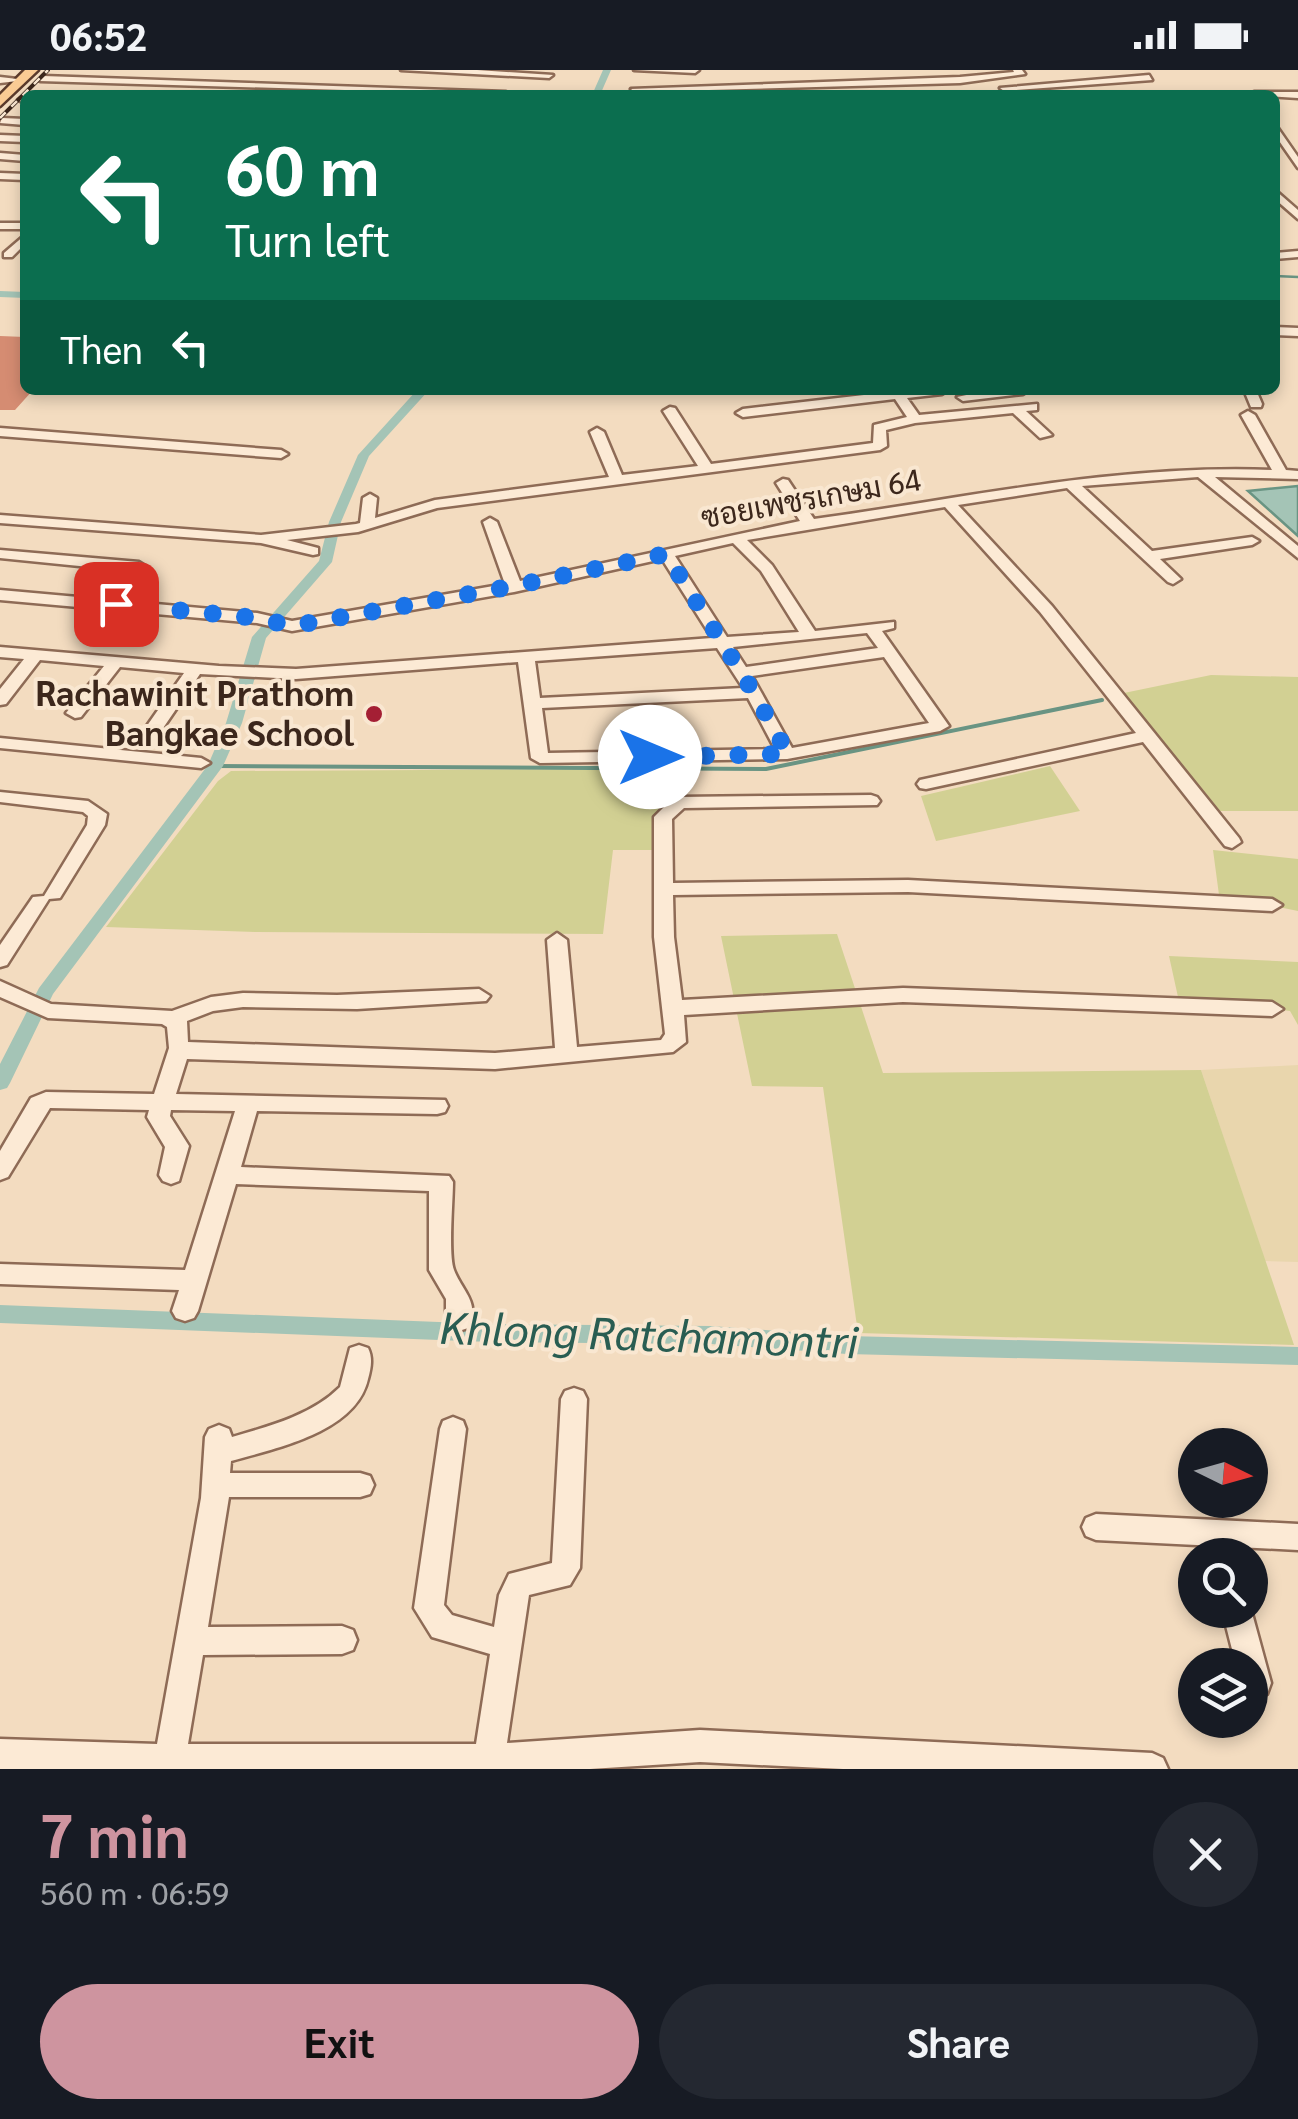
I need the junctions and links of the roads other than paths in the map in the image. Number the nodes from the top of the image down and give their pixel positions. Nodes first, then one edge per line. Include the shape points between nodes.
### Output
1 (405, 70) edge
2 (695, 70) edge
3 (904, 70) edge
4 (1016, 70) edge
5 (1086, 70) edge
6 (859, 71) edge
7 (813, 72) edge
8 (768, 73) dead end
9 (722, 74) dead end
10 (37, 75) edge
11 (550, 75) dead end
12 (957, 75) edge
13 (677, 76) dead end
14 (1149, 78) dead end
15 (314, 79) dead end
16 (0, 80) edge
17 (913, 82) junction
18 (1104, 82) junction
19 (635, 83) edge
20 (867, 83) junction
21 (821, 84) junction
22 (270, 86) junction
23 (1039, 86) junction
24 (304, 88) junction
25 (266, 90) edge
26 (336, 90) edge
27 (672, 90) edge
28 (681, 90) edge
29 (730, 90) edge
30 (776, 90) edge
31 (824, 90) edge
32 (972, 90) dead end
33 (1044, 90) edge
34 (0, 102) edge
35 (20, 103) edge
36 (1, 122) edge
37 (1292, 144) edge
38 (1298, 165) edge
39 (20, 243) edge
40 (8, 255) dead end
41 (882, 395) edge
42 (898, 395) edge
43 (980, 395) edge
44 (1250, 395) edge
45 (963, 397) dead end
46 (1032, 407) dead end
47 (1016, 409) junction
48 (670, 411) dead end
49 (744, 413) dead end
50 (915, 419) junction
51 (0, 432) edge
52 (597, 432) dead end
53 (1044, 435) dead end
54 (280, 454) dead end
55 (705, 466) junction
56 (1203, 474) junction
57 (1281, 474) junction
58 (1298, 474) edge
59 (616, 478) junction
60 (783, 483) dead end
61 (1072, 485) junction
62 (370, 498) dead end
63 (949, 503) junction
64 (0, 518) edge
65 (490, 522) dead end
66 (362, 526) junction
67 (811, 526) junction
68 (736, 538) junction
69 (1252, 541) dead end
70 (0, 554) edge
71 (666, 554) junction
72 (1298, 554) edge
73 (1149, 556) junction
74 (139, 568) dead end
75 (1173, 580) dead end
76 (514, 586) junction
77 (0, 594) edge
78 (810, 636) junction
79 (722, 643) junction
80 (891, 651) junction
81 (0, 652) edge
82 (36, 656) junction
83 (526, 658) junction
84 (116, 662) junction
85 (196, 670) junction
86 (741, 673) junction
87 (754, 693) junction
88 (0, 700) edge
89 (532, 703) junction
90 (75, 713) dead end
91 (153, 730) dead end
92 (1147, 736) junction
93 (0, 743) edge
94 (788, 754) junction
95 (201, 762) dead end
96 (926, 784) dead end
97 (7, 798) edge
98 (872, 801) dead end
99 (0, 819) edge
100 (1232, 842) dead end
101 (665, 889) junction
102 (1272, 905) dead end
103 (557, 940) dead end
104 (0, 960) edge
105 (15, 996) edge
106 (479, 996) dead end
107 (674, 1008) junction
108 (1272, 1010) dead end
109 (173, 1019) junction
110 (179, 1049) junction
111 (567, 1056) junction
112 (162, 1102) junction
113 (249, 1102) junction
114 (437, 1106) dead end
115 (0, 1171) edge
116 (171, 1175) dead end
117 (226, 1175) junction
118 (0, 1274) edge
119 (194, 1280) junction
120 (185, 1310) dead end
121 (459, 1321) dead end
122 (359, 1356) dead end
123 (574, 1400) dead end
124 (454, 1429) dead end
125 (216, 1485) junction
126 (360, 1485) dead end
127 (1096, 1527) dead end
128 (1298, 1537) edge
129 (1178, 1538) edge
130 (1268, 1540) edge
131 (342, 1640) dead end
132 (191, 1641) junction
133 (504, 1644) junction
134 (0, 1755) edge
135 (170, 1760) junction
136 (490, 1760) junction
137 (58, 1762) edge
138 (372, 1765) edge
139 (1152, 1769) edge

1 - 11 street
2 - 19 street
3 - 17 street
4 - 12 street via 1021,74
5 - 18 street
6 - 20 street
7 - 21 street
8 - 30 street
9 - 29 street
10 - 16 street
10 - 22 street
10 - 34 main road
12 - 17 street
13 - 28 street
14 - 18 street
15 - 24 street
17 - 20 street
18 - 23 street
19 - 27 street
20 - 21 street
21 - 30 street
21 - 31 street
22 - 24 street
22 - 25 street
23 - 32 street
23 - 33 street
24 - 26 street
35 - 36 main road
37 - 38 street
39 - 40 street
41 - 49 street
42 - 50 street
43 - 45 street
44 - 57 street
46 - 47 street
47 - 50 street
47 - 53 street
48 - 55 street
50 - 55 street via 879,428 880,446
51 - 54 street
52 - 59 street
55 - 59 street
56 - 57 street, ซอยเพชรเกษม 64
56 - 61 street, ซอยเพชรเกษม 64
56 - 72 street
57 - 58 street, ซอยเพชรเกษม 64
59 - 66 street via 434,504
60 - 67 street
61 - 63 street, ซอยเพชรเกษม 64
61 - 73 street
62 - 66 street
63 - 67 street, ซอยเพชรเกษม 64
63 - 92 street via 1046,609
64 - 66 street via 315,543
65 - 76 street
67 - 68 street, ซอยเพชรเกษม 64
68 - 71 street, ซอยเพชรเกษม 64
68 - 78 street via 767,568
69 - 73 street
70 - 74 street
71 - 76 street, ซอยเพชรเกษม 64
71 - 79 street
73 - 75 street
76 - 77 street, ซอยเพชรเกษม 64 via 292,626
78 - 79 street
78 - 80 street via 880,627
79 - 83 street
79 - 86 street
80 - 86 street
80 - 94 street via 941,726
81 - 82 street
82 - 84 street
82 - 88 street
83 - 85 street via 296,674
83 - 89 street
84 - 85 street
84 - 90 street
85 - 91 street
86 - 87 street
87 - 89 street
87 - 94 street
89 - 94 street via 540,758
92 - 96 street
92 - 100 street
93 - 95 street
97 - 99 street
97 - 104 street via 98,814
98 - 101 street via 679,803 663,817
101 - 102 street via 908,886
101 - 107 street
103 - 111 street
105 - 109 street via 48,1011
106 - 109 street via 230,998
107 - 108 street via 903,996
107 - 111 street via 675,1042 664,1047
109 - 110 street
110 - 111 street via 494,1061
110 - 112 street
112 - 113 street
112 - 115 street via 46,1100
112 - 116 street via 158,1117 177,1146
113 - 114 street
113 - 117 street
117 - 119 street
117 - 121 street via 441,1182 441,1270 458,1298
118 - 119 street
119 - 120 street
122 - 125 street via 344,1401 278,1436 218,1444
123 - 133 street via 566,1568 519,1584
124 - 133 street via 429,1608 443,1627
125 - 126 street
125 - 132 street
127 - 129 street
128 - 130 street
131 - 132 street
132 - 135 street
133 - 136 street
134 - 137 street
135 - 137 street
135 - 138 street
136 - 138 street
136 - 139 street via 700,1746

